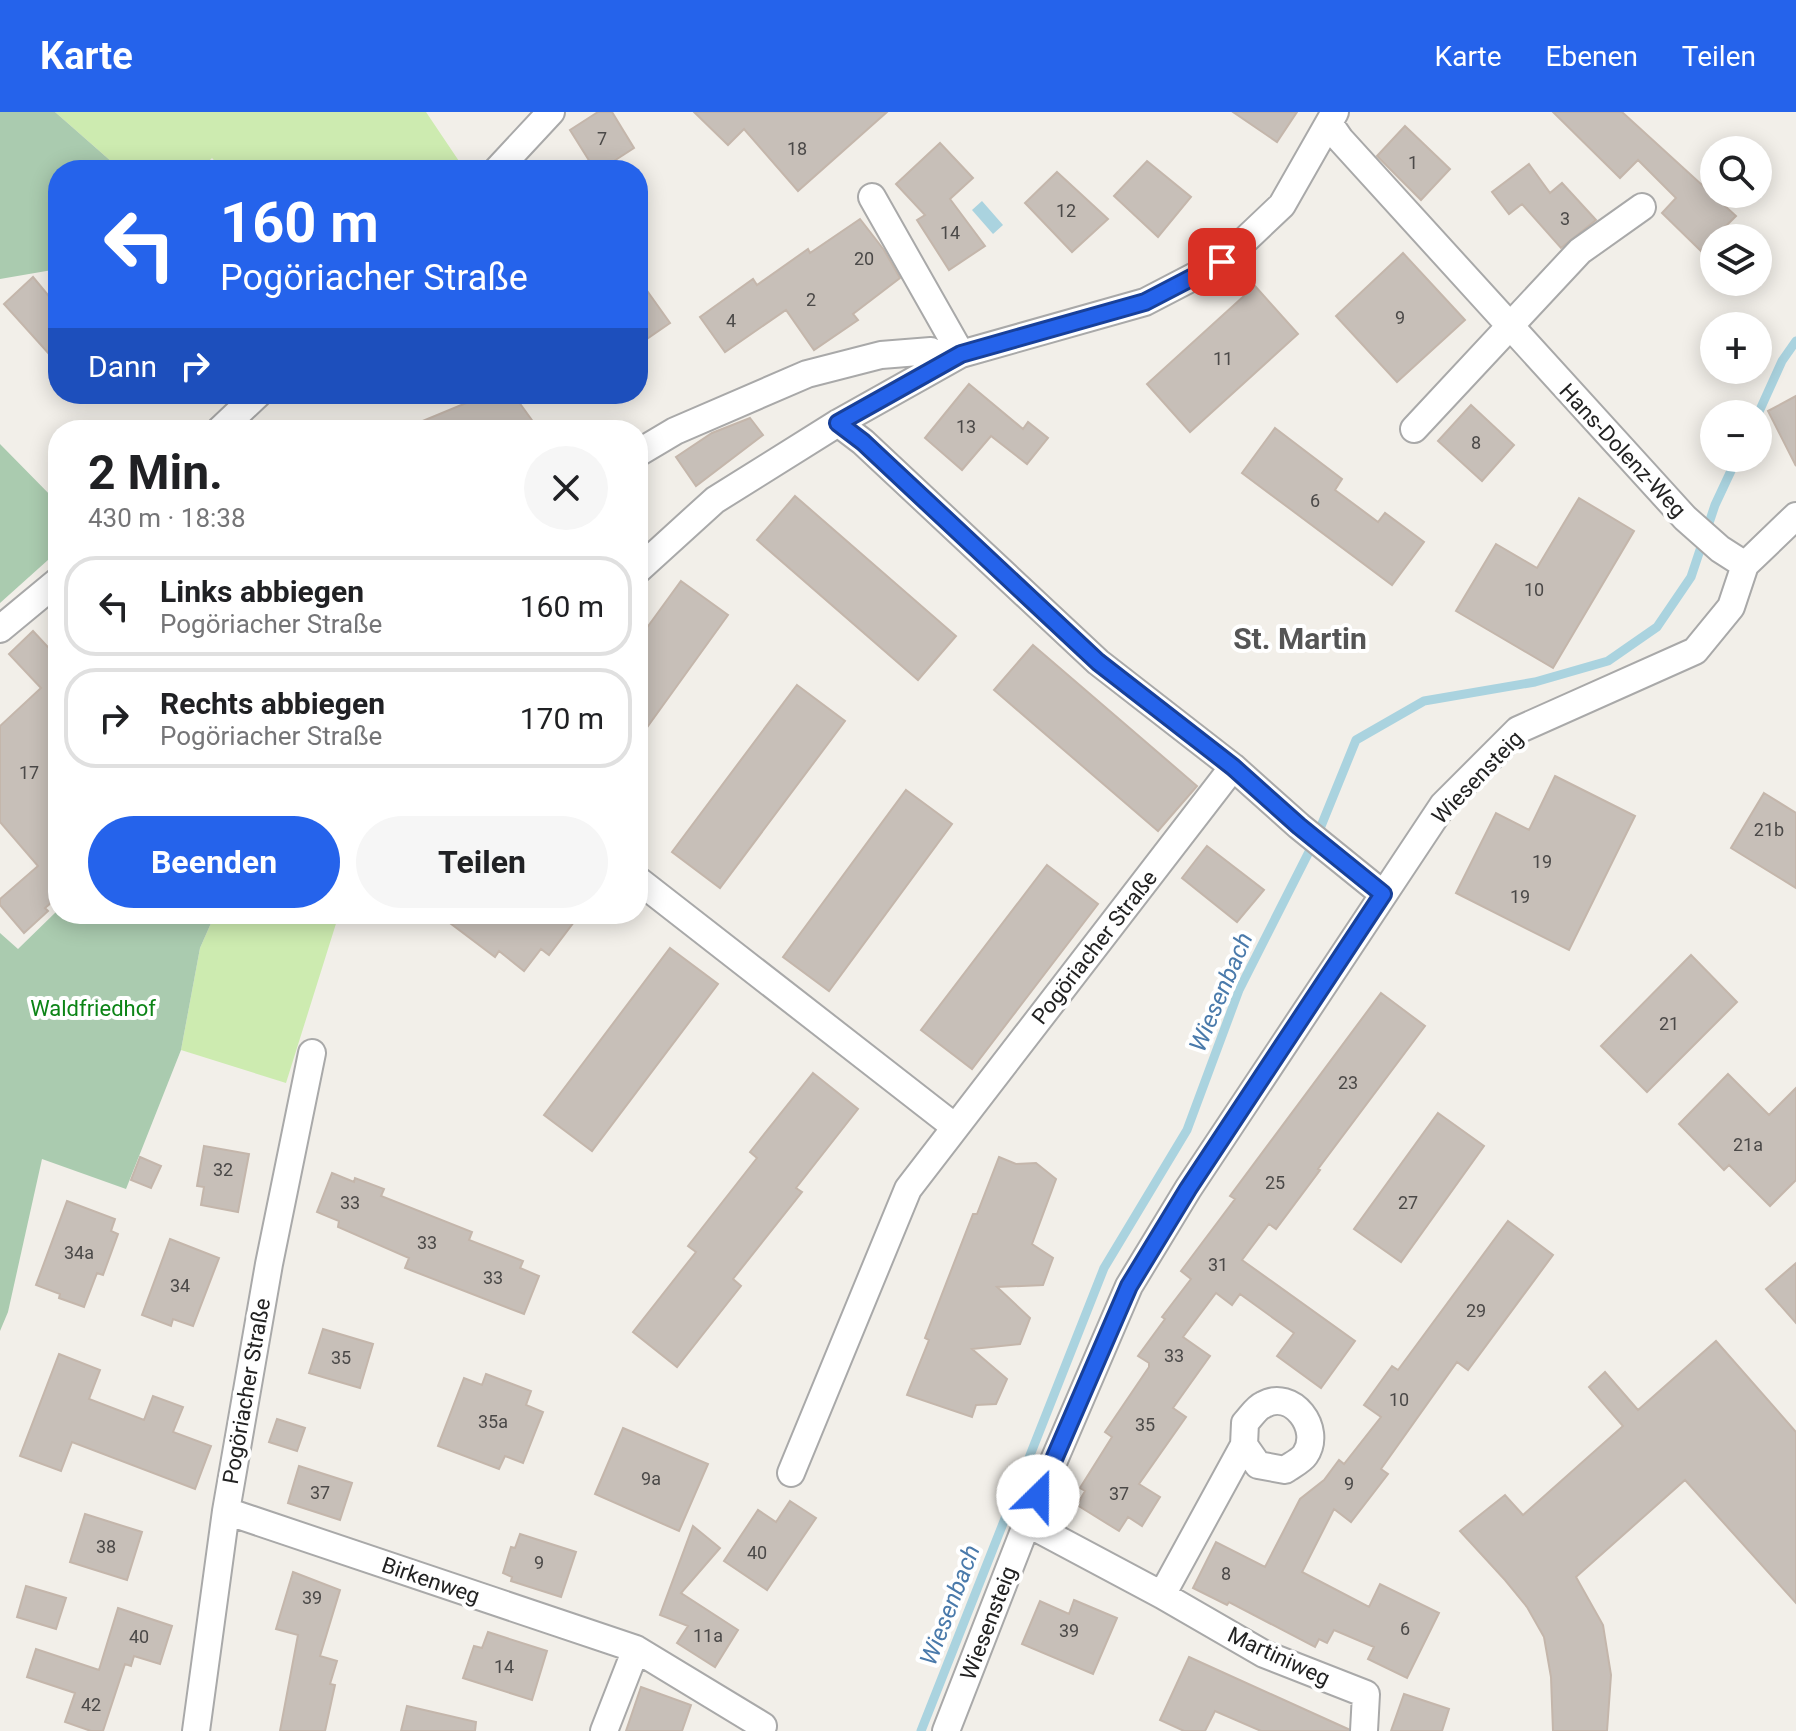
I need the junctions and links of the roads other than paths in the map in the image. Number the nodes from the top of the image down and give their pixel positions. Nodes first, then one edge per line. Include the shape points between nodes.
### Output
1 (551, 112) edge
2 (1332, 118) edge
3 (506, 160) edge
4 (872, 197) dead end
5 (1642, 207) dead end
6 (1509, 326) junction
7 (954, 357) junction
8 (247, 404) edge
9 (231, 420) edge
10 (838, 423) junction
11 (1414, 429) dead end
12 (648, 447) edge
13 (1796, 516) edge
14 (648, 561) edge
15 (1745, 565) junction
16 (48, 589) edge
17 (0, 629) edge
18 (1233, 767) junction
19 (648, 888) edge
20 (1383, 894) junction
21 (312, 1053) dead end
22 (955, 1127) junction
23 (1244, 1445) dead end
24 (791, 1473) dead end
25 (226, 1511) junction
26 (1027, 1523) junction
27 (1162, 1595) junction
28 (636, 1649) junction
29 (763, 1726) dead end
30 (196, 1731) edge
31 (604, 1731) edge
32 (946, 1731) edge
33 (1364, 1731) edge

1 - 3 street
2 - 6 street, Hans-Dolenz-Weg via 1340,139
2 - 7 street via 1282,205 1222,262 1145,302
4 - 7 street
5 - 6 street via 1580,251
6 - 11 street
6 - 15 street, Hans-Dolenz-Weg via 1685,518
7 - 10 street
7 - 12 street via 931,351 881,355 807,374
8 - 9 street
10 - 14 street via 715,500
10 - 18 street via 1098,662
13 - 15 street, Wiesensteig
15 - 20 street, Wiesensteig via 1731,607 1695,651 1518,730 1443,805
16 - 17 street
18 - 20 street
18 - 22 street, Pogöriacher Straße
19 - 22 street
20 - 26 street, Wiesensteig via 1129,1286
21 - 25 street, Pogöriacher Straße
22 - 24 street, Pogöriacher Straße via 908,1189
23 - 27 street
25 - 28 street, Birkenweg
25 - 30 street, Pogöriacher Straße
26 - 27 street, Martiniweg
26 - 32 street, Wiesensteig
27 - 33 street, Martiniweg via 1264,1654 1366,1694
28 - 29 street, Birkenweg
28 - 31 street

